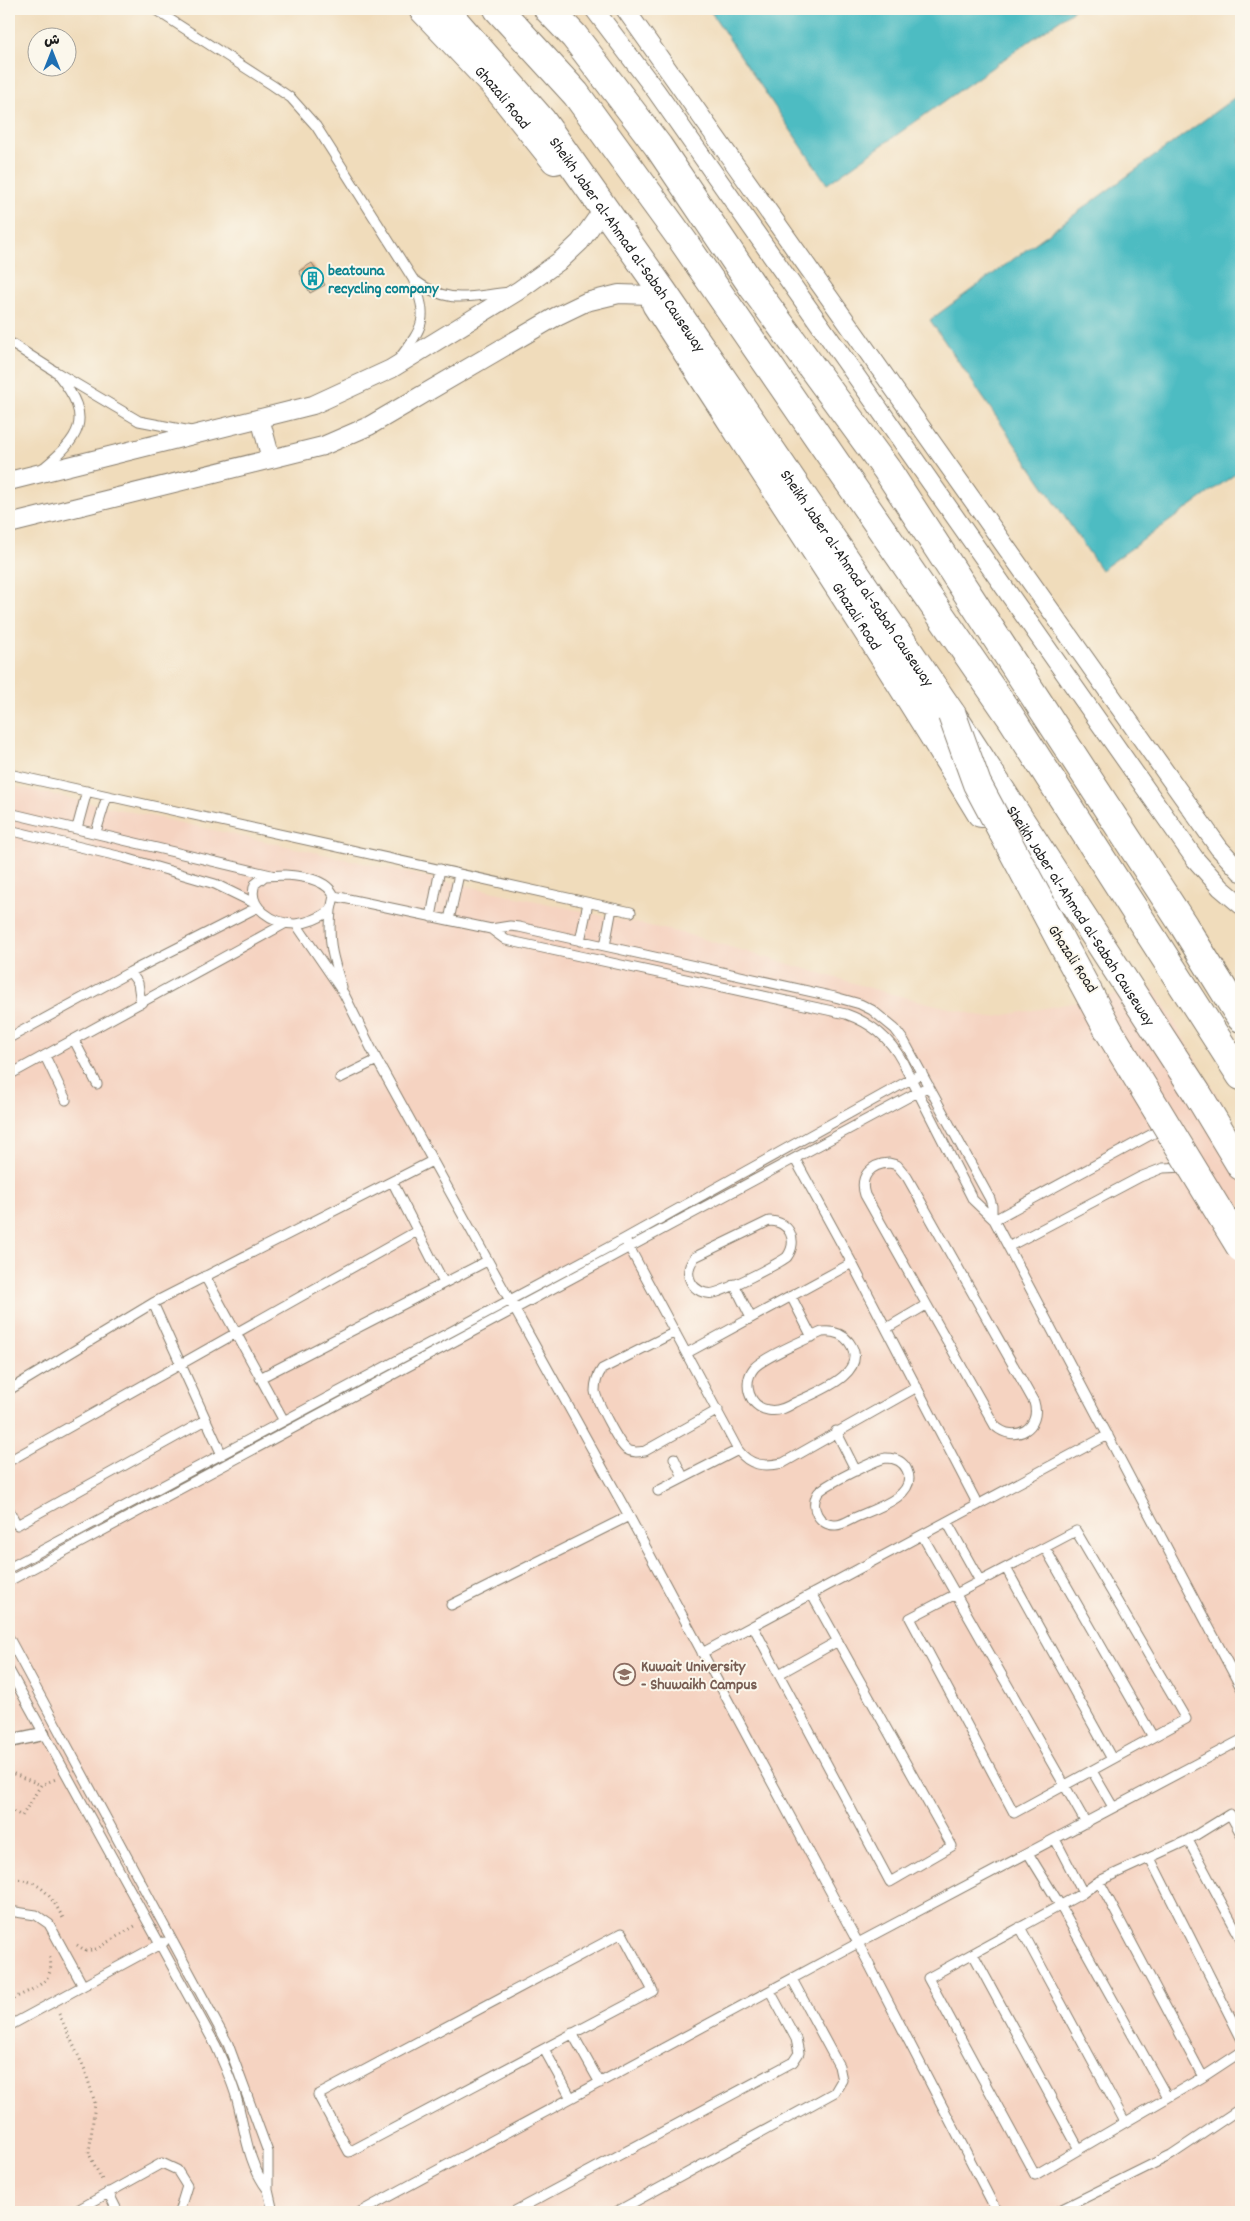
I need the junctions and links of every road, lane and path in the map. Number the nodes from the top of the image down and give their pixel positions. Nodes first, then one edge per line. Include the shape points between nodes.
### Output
1 (154, 9) edge
2 (423, 9) edge
3 (444, 9) edge
4 (498, 9) edge
5 (548, 9) edge
6 (594, 9) edge
7 (625, 9) edge
8 (598, 218) junction
9 (412, 279) junction
10 (518, 291) junction
11 (650, 295) junction
12 (9, 342) edge
13 (391, 369) junction
14 (56, 372) junction
15 (260, 418) junction
16 (202, 432) junction
17 (271, 459) junction
18 (37, 474) junction
19 (9, 481) edge
20 (9, 524) edge
21 (952, 715) junction
22 (9, 774) edge
23 (87, 792) junction
24 (107, 796) junction
25 (9, 813) edge
26 (77, 828) junction
27 (9, 830) edge
28 (96, 832) junction
29 (440, 869) junction
30 (1241, 872) edge
31 (459, 874) junction
32 (272, 875) junction
33 (334, 896) junction
34 (588, 903) junction
35 (256, 905) junction
36 (1241, 905) edge
37 (612, 908) junction
38 (331, 910) junction
39 (631, 912) dead end
40 (431, 917) junction
41 (449, 920) junction
42 (286, 923) junction
43 (296, 924) junction
44 (491, 929) junction
45 (580, 941) junction
46 (605, 946) junction
47 (130, 972) junction
48 (344, 994) junction
49 (141, 1003) junction
50 (1241, 1018) edge
51 (9, 1038) edge
52 (74, 1040) junction
53 (45, 1056) junction
54 (377, 1060) junction
55 (922, 1073) junction
56 (9, 1076) edge
57 (1241, 1076) edge
58 (340, 1078) dead end
59 (911, 1079) junction
60 (97, 1084) dead end
61 (929, 1086) junction
62 (918, 1092) junction
63 (66, 1100) dead end
64 (1176, 1121) junction
65 (795, 1159) junction
66 (432, 1161) junction
67 (1241, 1166) edge
68 (1205, 1172) dead end
69 (392, 1183) junction
70 (993, 1218) junction
71 (1241, 1224) edge
72 (417, 1231) junction
73 (624, 1239) junction
74 (630, 1247) junction
75 (1008, 1247) junction
76 (1241, 1248) edge
77 (487, 1261) junction
78 (852, 1263) junction
79 (205, 1276) junction
80 (444, 1283) junction
81 (734, 1284) junction
82 (792, 1296) junction
83 (509, 1300) junction
84 (152, 1303) junction
85 (926, 1305) junction
86 (515, 1310) junction
87 (751, 1318) junction
88 (887, 1328) junction
89 (675, 1332) junction
90 (236, 1334) junction
91 (812, 1337) junction
92 (687, 1353) junction
93 (180, 1363) junction
94 (260, 1378) junction
95 (917, 1387) junction
96 (9, 1390) edge
97 (718, 1410) junction
98 (206, 1420) junction
99 (284, 1421) junction
100 (836, 1431) junction
101 (1108, 1435) junction
102 (738, 1450) junction
103 (222, 1454) junction
104 (674, 1458) dead end
105 (9, 1460) edge
106 (856, 1471) junction
107 (683, 1477) junction
108 (658, 1491) dead end
109 (978, 1505) junction
110 (9, 1510) edge
111 (629, 1516) junction
112 (947, 1522) junction
113 (922, 1535) junction
114 (1044, 1548) junction
115 (9, 1568) edge
116 (1006, 1568) junction
117 (9, 1581) edge
118 (980, 1582) junction
119 (812, 1594) junction
120 (955, 1594) junction
121 (451, 1605) dead end
122 (753, 1626) junction
123 (9, 1638) edge
124 (838, 1641) junction
125 (702, 1654) junction
126 (9, 1670) edge
127 (779, 1674) junction
128 (1241, 1688) edge
129 (43, 1734) junction
130 (1153, 1737) junction
131 (1241, 1740) edge
132 (9, 1741) edge
133 (1112, 1760) junction
134 (1092, 1771) junction
135 (9, 1772) edge
136 (1064, 1786) junction
137 (1113, 1808) junction
138 (9, 1809) edge
139 (1086, 1823) junction
140 (1241, 1834) edge
141 (1055, 1839) junction
142 (1188, 1840) junction
143 (1028, 1853) junction
144 (1150, 1858) junction
145 (9, 1880) edge
146 (1099, 1881) junction
147 (1083, 1893) junction
148 (1060, 1905) junction
149 (9, 1911) edge
150 (146, 1920) junction
151 (66, 1926) dead end
152 (1020, 1927) junction
153 (171, 1938) junction
154 (1241, 1939) edge
155 (75, 1942) dead end
156 (858, 1943) junction
157 (159, 1944) junction
158 (48, 1954) dead end
159 (973, 1954) junction
160 (792, 1979) junction
161 (83, 1986) junction
162 (770, 1991) junction
163 (9, 2001) edge
164 (59, 2014) dead end
165 (9, 2026) edge
166 (572, 2033) junction
167 (1241, 2038) edge
168 (544, 2049) junction
169 (1241, 2052) edge
170 (1203, 2077) junction
171 (600, 2083) junction
172 (1167, 2097) junction
173 (571, 2098) junction
174 (1241, 2108) edge
175 (1125, 2122) junction
176 (1079, 2148) junction
177 (268, 2190) junction
178 (108, 2192) junction
179 (74, 2212) edge
180 (118, 2212) edge
181 (179, 2212) edge
182 (273, 2212) edge
183 (360, 2212) edge
184 (513, 2212) edge
185 (616, 2212) edge
186 (997, 2212) edge
187 (1056, 2212) edge

1 - 9 lane via 272,85 304,112
2 - 8 main road, Ghazali Road via 495,85
3 - 21 main road, Sheikh Jaber al-Ahmad al-Sabah Causeway via 542,121
4 - 57 main road via 576,94 683,241 1010,716
5 - 50 main road via 574,36 658,146 753,287 887,470
6 - 36 street via 656,91 1195,859
7 - 30 street via 1213,840
8 - 10 street via 561,260
8 - 11 main road, Ghazali Road
9 - 10 lane via 430,292 446,297
9 - 13 lane via 423,313 421,326
10 - 13 street
11 - 17 street via 619,294 586,302 369,426 323,446
11 - 64 main road, Ghazali Road via 902,683
12 - 14 lane
13 - 15 street via 313,405
14 - 16 lane via 140,421
14 - 18 lane via 78,407 76,433 68,446
15 - 16 street
15 - 17 street
16 - 18 street
17 - 20 street
18 - 19 street
21 - 67 main road, Sheikh Jaber al-Ahmad al-Sabah Causeway, bridge
21 - 76 main road, bridge via 977,784 1109,1030
22 - 23 lane
23 - 24 lane
23 - 26 lane
24 - 28 lane
24 - 29 lane
25 - 26 lane
26 - 28 lane
27 - 35 lane via 122,857 215,884
28 - 32 lane
29 - 31 lane
29 - 40 lane
31 - 34 lane
31 - 41 lane
32 - 33 lane via 312,879 329,887
32 - 35 lane via 255,884 252,890
33 - 38 lane
33 - 40 lane
34 - 37 lane
34 - 45 lane
35 - 42 lane via 271,917
35 - 47 lane
37 - 39 lane
37 - 46 lane
38 - 43 lane via 317,919
38 - 48 lane via 330,949
40 - 41 lane
41 - 44 lane
42 - 43 lane
42 - 49 lane
43 - 48 lane
44 - 45 lane via 510,926
44 - 59 lane via 506,940 858,1018 880,1032 897,1050
45 - 46 lane
46 - 55 lane via 860,1004 895,1029
47 - 49 lane via 138,983
47 - 51 lane
48 - 54 lane
49 - 52 lane
52 - 53 lane
52 - 60 lane
53 - 56 lane
53 - 63 lane
54 - 58 lane
54 - 66 lane
55 - 59 lane
55 - 61 lane
59 - 62 lane
59 - 73 lane
61 - 62 lane
61 - 70 lane via 990,1199
62 - 65 lane
62 - 70 lane via 974,1200
64 - 70 lane
64 - 71 main road, Ghazali Road
65 - 74 lane
65 - 78 lane
66 - 69 lane
66 - 77 lane
68 - 75 lane via 1176,1166 1140,1177
69 - 72 lane
69 - 79 lane
70 - 75 lane
72 - 80 lane
72 - 90 lane
73 - 74 lane
73 - 83 lane
74 - 86 lane
74 - 89 lane
75 - 101 lane
77 - 80 lane
77 - 83 lane
78 - 82 lane
78 - 88 lane
79 - 84 lane
79 - 90 lane
80 - 94 lane
81 - 81 lane via 714,1293 700,1291 690,1282 691,1263 701,1254 763,1223 776,1221 787,1227 792,1239 791,1252 787,1257
81 - 87 lane
82 - 87 lane
82 - 91 lane
83 - 86 lane
83 - 99 lane
84 - 93 lane
84 - 96 lane
85 - 85 lane via 995,1426 1007,1434 1028,1430 1036,1417 1034,1402 907,1177 897,1165 874,1166 863,1182 865,1196
85 - 88 lane
86 - 111 lane
86 - 117 lane
87 - 92 lane
88 - 95 lane
89 - 92 lane
89 - 97 lane via 602,1369 595,1385 596,1398 624,1447 634,1452 645,1451
90 - 93 lane
90 - 94 lane
91 - 91 lane via 835,1332 847,1339 854,1358 849,1372 784,1408 769,1410 755,1403 748,1390 755,1367
92 - 97 lane
93 - 98 lane
93 - 105 lane
94 - 99 lane
95 - 100 lane
95 - 109 lane
97 - 102 lane
98 - 103 lane
98 - 110 lane via 16,1525
99 - 103 lane
100 - 102 lane via 783,1463 757,1465 744,1458
100 - 106 lane
101 - 109 lane
101 - 128 lane
102 - 107 lane
103 - 115 lane
104 - 107 lane
106 - 106 lane via 879,1459 893,1458 908,1472 908,1485 900,1496 842,1524 824,1522 815,1507 817,1494
107 - 108 lane
109 - 112 lane
111 - 121 lane
111 - 125 lane
112 - 113 lane
112 - 118 lane
113 - 119 lane
113 - 120 lane
114 - 116 lane
114 - 130 lane
114 - 130 lane via 1076,1531 1186,1719
116 - 118 lane
116 - 133 lane
118 - 120 lane
119 - 122 lane
119 - 124 lane
120 - 136 lane
120 - 136 lane via 910,1618 1014,1813
122 - 125 lane
122 - 127 lane
123 - 153 lane
124 - 127 lane
124 - 127 lane via 952,1846 890,1882
125 - 156 lane
126 - 129 lane
129 - 132 street
129 - 150 lane
130 - 133 lane
131 - 137 lane
133 - 134 lane
134 - 136 lane
134 - 137 lane
135 - 138 path via 41,1785 22,1816
136 - 139 lane
137 - 139 lane
139 - 141 lane
140 - 142 lane via 1230,1814
141 - 143 lane
141 - 147 lane
142 - 144 lane
142 - 154 lane
143 - 148 lane
143 - 156 lane
144 - 146 lane
144 - 167 lane
145 - 151 path via 35,1884 47,1891
146 - 147 lane
146 - 170 lane
147 - 148 lane
148 - 152 lane
148 - 172 lane
149 - 161 lane via 36,1915 49,1924
150 - 155 path via 96,1949 86,1951
150 - 157 lane
152 - 159 lane
152 - 175 lane
153 - 157 lane
153 - 177 lane via 216,2018 241,2074 268,2152
156 - 160 lane
156 - 186 lane
157 - 161 lane
157 - 177 lane via 216,2046 235,2094 252,2160
158 - 163 path via 52,1965 47,1979
159 - 176 lane
159 - 176 lane via 928,1978 1035,2175
160 - 162 lane
160 - 185 lane via 838,2066 842,2080 835,2092
161 - 165 lane
162 - 171 lane
162 - 184 lane via 796,2039 799,2052 792,2062
164 - 178 path via 85,2070 95,2103 90,2154
166 - 168 lane
166 - 168 lane via 653,1991 622,1933 318,2095 349,2152
166 - 171 lane
168 - 173 lane
169 - 170 lane
170 - 172 lane
171 - 173 lane
172 - 175 lane
173 - 183 lane
174 - 187 lane via 1171,2155
175 - 176 lane
177 - 182 lane
178 - 179 lane
178 - 180 lane
178 - 181 lane via 162,2163 177,2170 187,2186

